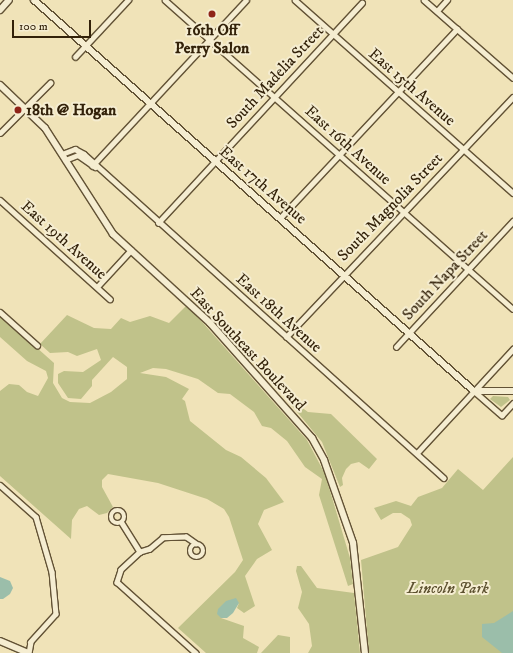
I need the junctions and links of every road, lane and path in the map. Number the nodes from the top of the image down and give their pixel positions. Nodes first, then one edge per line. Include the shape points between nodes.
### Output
1 (9, 0) edge
2 (34, 0) edge
3 (128, 0) edge
4 (165, 0) edge
5 (246, 0) edge
6 (295, 0) edge
7 (424, 0) edge
8 (447, 0) edge
9 (362, 3) dead end
10 (0, 10) edge
11 (437, 11) junction
12 (457, 29) junction
13 (333, 34) junction
14 (209, 39) junction
15 (85, 46) junction
16 (74, 57) dead end
17 (513, 78) edge
18 (50, 83) dead end
19 (0, 85) edge
20 (398, 91) junction
21 (275, 97) junction
22 (513, 97) edge
23 (150, 103) junction
24 (26, 108) junction
25 (0, 133) edge
26 (463, 149) junction
27 (339, 154) junction
28 (64, 157) junction
29 (215, 160) junction
30 (93, 165) junction
31 (513, 193) edge
32 (0, 200) edge
33 (403, 212) junction
34 (280, 218) junction
35 (513, 221) edge
36 (158, 223) junction
37 (131, 250) junction
38 (468, 269) junction
39 (344, 274) junction
40 (98, 287) junction
41 (110, 299) dead end
42 (513, 309) edge
43 (0, 312) edge
44 (409, 333) junction
45 (286, 337) junction
46 (37, 345) dead end
47 (396, 347) dead end
48 (513, 349) edge
49 (474, 391) junction
50 (513, 391) edge
51 (513, 403) edge
52 (417, 454) junction
53 (444, 478) dead end
54 (0, 485) edge
55 (122, 523) dead end
56 (196, 544) dead end
57 (140, 552) junction
58 (0, 641) edge
59 (29, 651) edge
60 (196, 653) edge
61 (365, 653) edge

1 - 10 main road
2 - 15 main road, East 17th Avenue
3 - 15 street
4 - 14 street, East 16th Avenue
5 - 14 street
6 - 13 street, East 15th Avenue
7 - 11 street
8 - 11 street
9 - 13 street, South Madelia Street
11 - 12 street
12 - 17 street
12 - 20 street
13 - 20 street, East 15th Avenue
13 - 21 street, South Madelia Street
14 - 21 street, East 16th Avenue
14 - 23 street
15 - 16 street
15 - 23 main road, East 17th Avenue
18 - 24 street
19 - 24 main road
20 - 26 street, East 15th Avenue
20 - 27 street
21 - 27 street, East 16th Avenue
21 - 29 street, South Madelia Street
22 - 26 street, South Magnolia Street
23 - 29 main road, East 17th Avenue
23 - 30 street
24 - 25 street
24 - 28 main road via 45,128
26 - 31 street, East 15th Avenue
26 - 33 street, South Magnolia Street
27 - 33 street, East 16th Avenue
27 - 34 street
28 - 30 street, East 18th Avenue via 78,155
28 - 37 main road, East Southeast Boulevard via 102,220
29 - 34 main road, East 17th Avenue
29 - 36 street, South Madelia Street
30 - 36 street, East 18th Avenue
32 - 40 street, East 19th Avenue
33 - 38 street, East 16th Avenue
33 - 39 street, South Magnolia Street
34 - 39 main road, East 17th Avenue
35 - 38 street, South Napa Street
36 - 45 street, East 18th Avenue
37 - 40 street
37 - 61 main road, East Southeast Boulevard via 210,323 312,438 324,460 337,496 356,560
38 - 42 street, East 16th Avenue
38 - 44 street, South Napa Street
39 - 44 main road, East 17th Avenue
39 - 45 street, South Magnolia Street
40 - 41 street, East 19th Avenue
43 - 46 street
44 - 47 street, South Napa Street
44 - 49 main road, East 17th Avenue
45 - 52 street, East 18th Avenue
48 - 49 street
49 - 50 main road
49 - 51 street, East 17th Avenue via 502,415
49 - 52 street
52 - 53 street, East 18th Avenue
54 - 59 street via 36,517 50,564 56,614
55 - 57 street
56 - 57 street via 186,537 177,535 163,538 150,549
57 - 60 street via 121,570 117,582
58 - 59 main road

